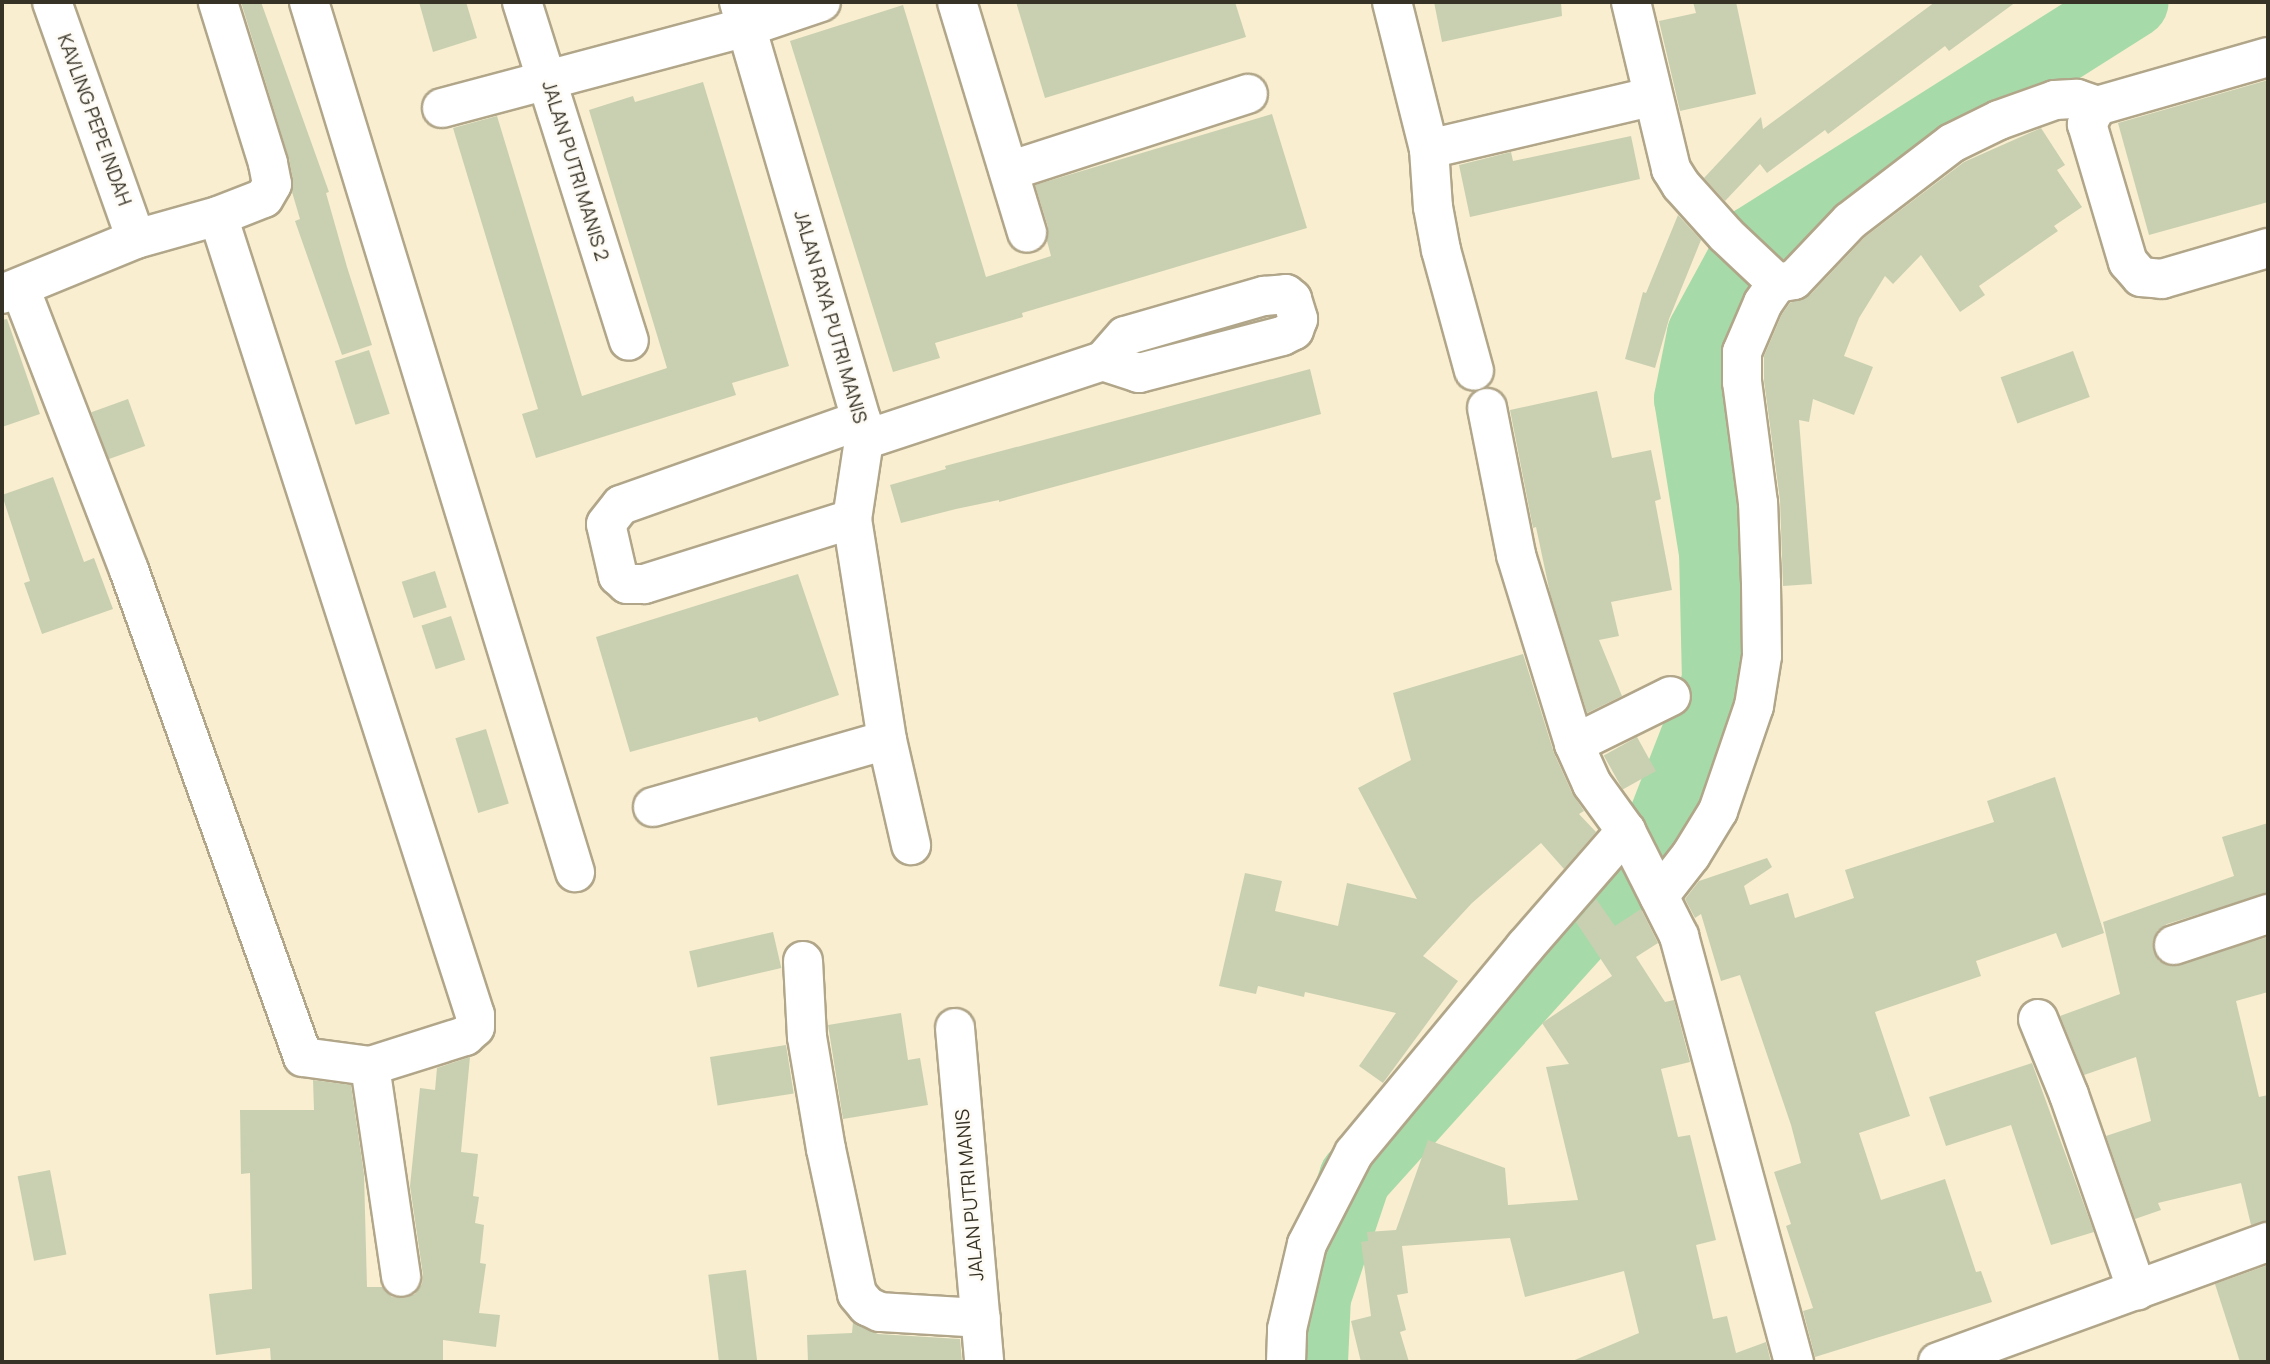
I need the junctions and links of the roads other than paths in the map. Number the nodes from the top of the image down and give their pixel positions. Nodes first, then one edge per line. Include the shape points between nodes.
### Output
1 (52, 2) edge
2 (218, 2) edge
3 (309, 2) edge
4 (522, 2) edge
5 (821, 2) edge
6 (957, 2) edge
7 (1392, 2) edge
8 (1631, 2) edge
9 (743, 14) edge
10 (2268, 57) edge
11 (547, 82) junction
12 (1248, 93) dead end
13 (1651, 97) junction
14 (2097, 106) junction
15 (442, 108) dead end
16 (1429, 149) junction
17 (1009, 171) junction
18 (218, 216) junction
19 (1027, 233) dead end
20 (136, 239) junction
21 (2268, 248) edge
22 (1773, 281) junction
23 (9, 292) edge
24 (629, 341) dead end
25 (1103, 361) dead end
26 (1474, 371) dead end
27 (1487, 408) dead end
28 (863, 430) junction
29 (852, 519) junction
30 (1671, 696) dead end
31 (887, 740) junction
32 (1574, 744) junction
33 (653, 807) dead end
34 (1630, 839) junction
35 (911, 845) dead end
36 (575, 872) dead end
37 (1655, 888) junction
38 (2268, 914) edge
39 (2174, 945) dead end
40 (803, 961) dead end
41 (2038, 1019) dead end
42 (955, 1028) dead end
43 (370, 1066) junction
44 (2268, 1242) edge
45 (401, 1277) dead end
46 (2137, 1290) junction
47 (981, 1318) junction
48 (985, 1362) edge
49 (1286, 1362) edge
50 (1794, 1362) edge
51 (1938, 1362) edge

1 - 20 street, KAVLING PEPE INDAH
2 - 18 street via 272,184 264,198
3 - 36 street
4 - 11 street, JALAN PUTRI MANIS 2
5 - 9 street
6 - 17 street
7 - 16 street
8 - 13 street
9 - 11 street
9 - 28 street, JALAN RAYA PUTRI MANIS
10 - 14 street
11 - 15 street
11 - 24 street, JALAN PUTRI MANIS 2
12 - 17 street
13 - 16 street
13 - 22 street via 1671,169 1681,185
14 - 21 street via 2087,124 2091,143 2134,271 2150,280 2162,279
14 - 22 street via 2077,99 2055,100 1952,143 1850,221 1794,279
16 - 26 street via 1441,250
17 - 19 street
18 - 20 street
18 - 43 street via 475,1015 475,1027 465,1036
20 - 23 street
22 - 37 street via 1742,352 1758,503 1761,583 1762,656 1755,706 1718,810 1691,855
23 - 43 street via 23,298 129,569 303,1057
25 - 28 street
27 - 32 street via 1516,555
28 - 29 street, JALAN RAYA PUTRI MANIS
28 - 29 street via 621,505 606,524 618,576 627,584 644,584
29 - 31 street, JALAN RAYA PUTRI MANIS
30 - 32 street
31 - 33 street
31 - 35 street, JALAN RAYA PUTRI MANIS
32 - 34 street via 1592,784
34 - 37 street
34 - 49 street via 1525,947 1354,1153 1307,1244 1287,1329
37 - 50 street via 1679,936
38 - 39 street
40 - 47 street via 807,1037 857,1294 880,1312
41 - 46 street
42 - 47 street, JALAN PUTRI MANIS
43 - 45 street
44 - 46 street
46 - 51 street
47 - 48 street, JALAN PUTRI MANIS

